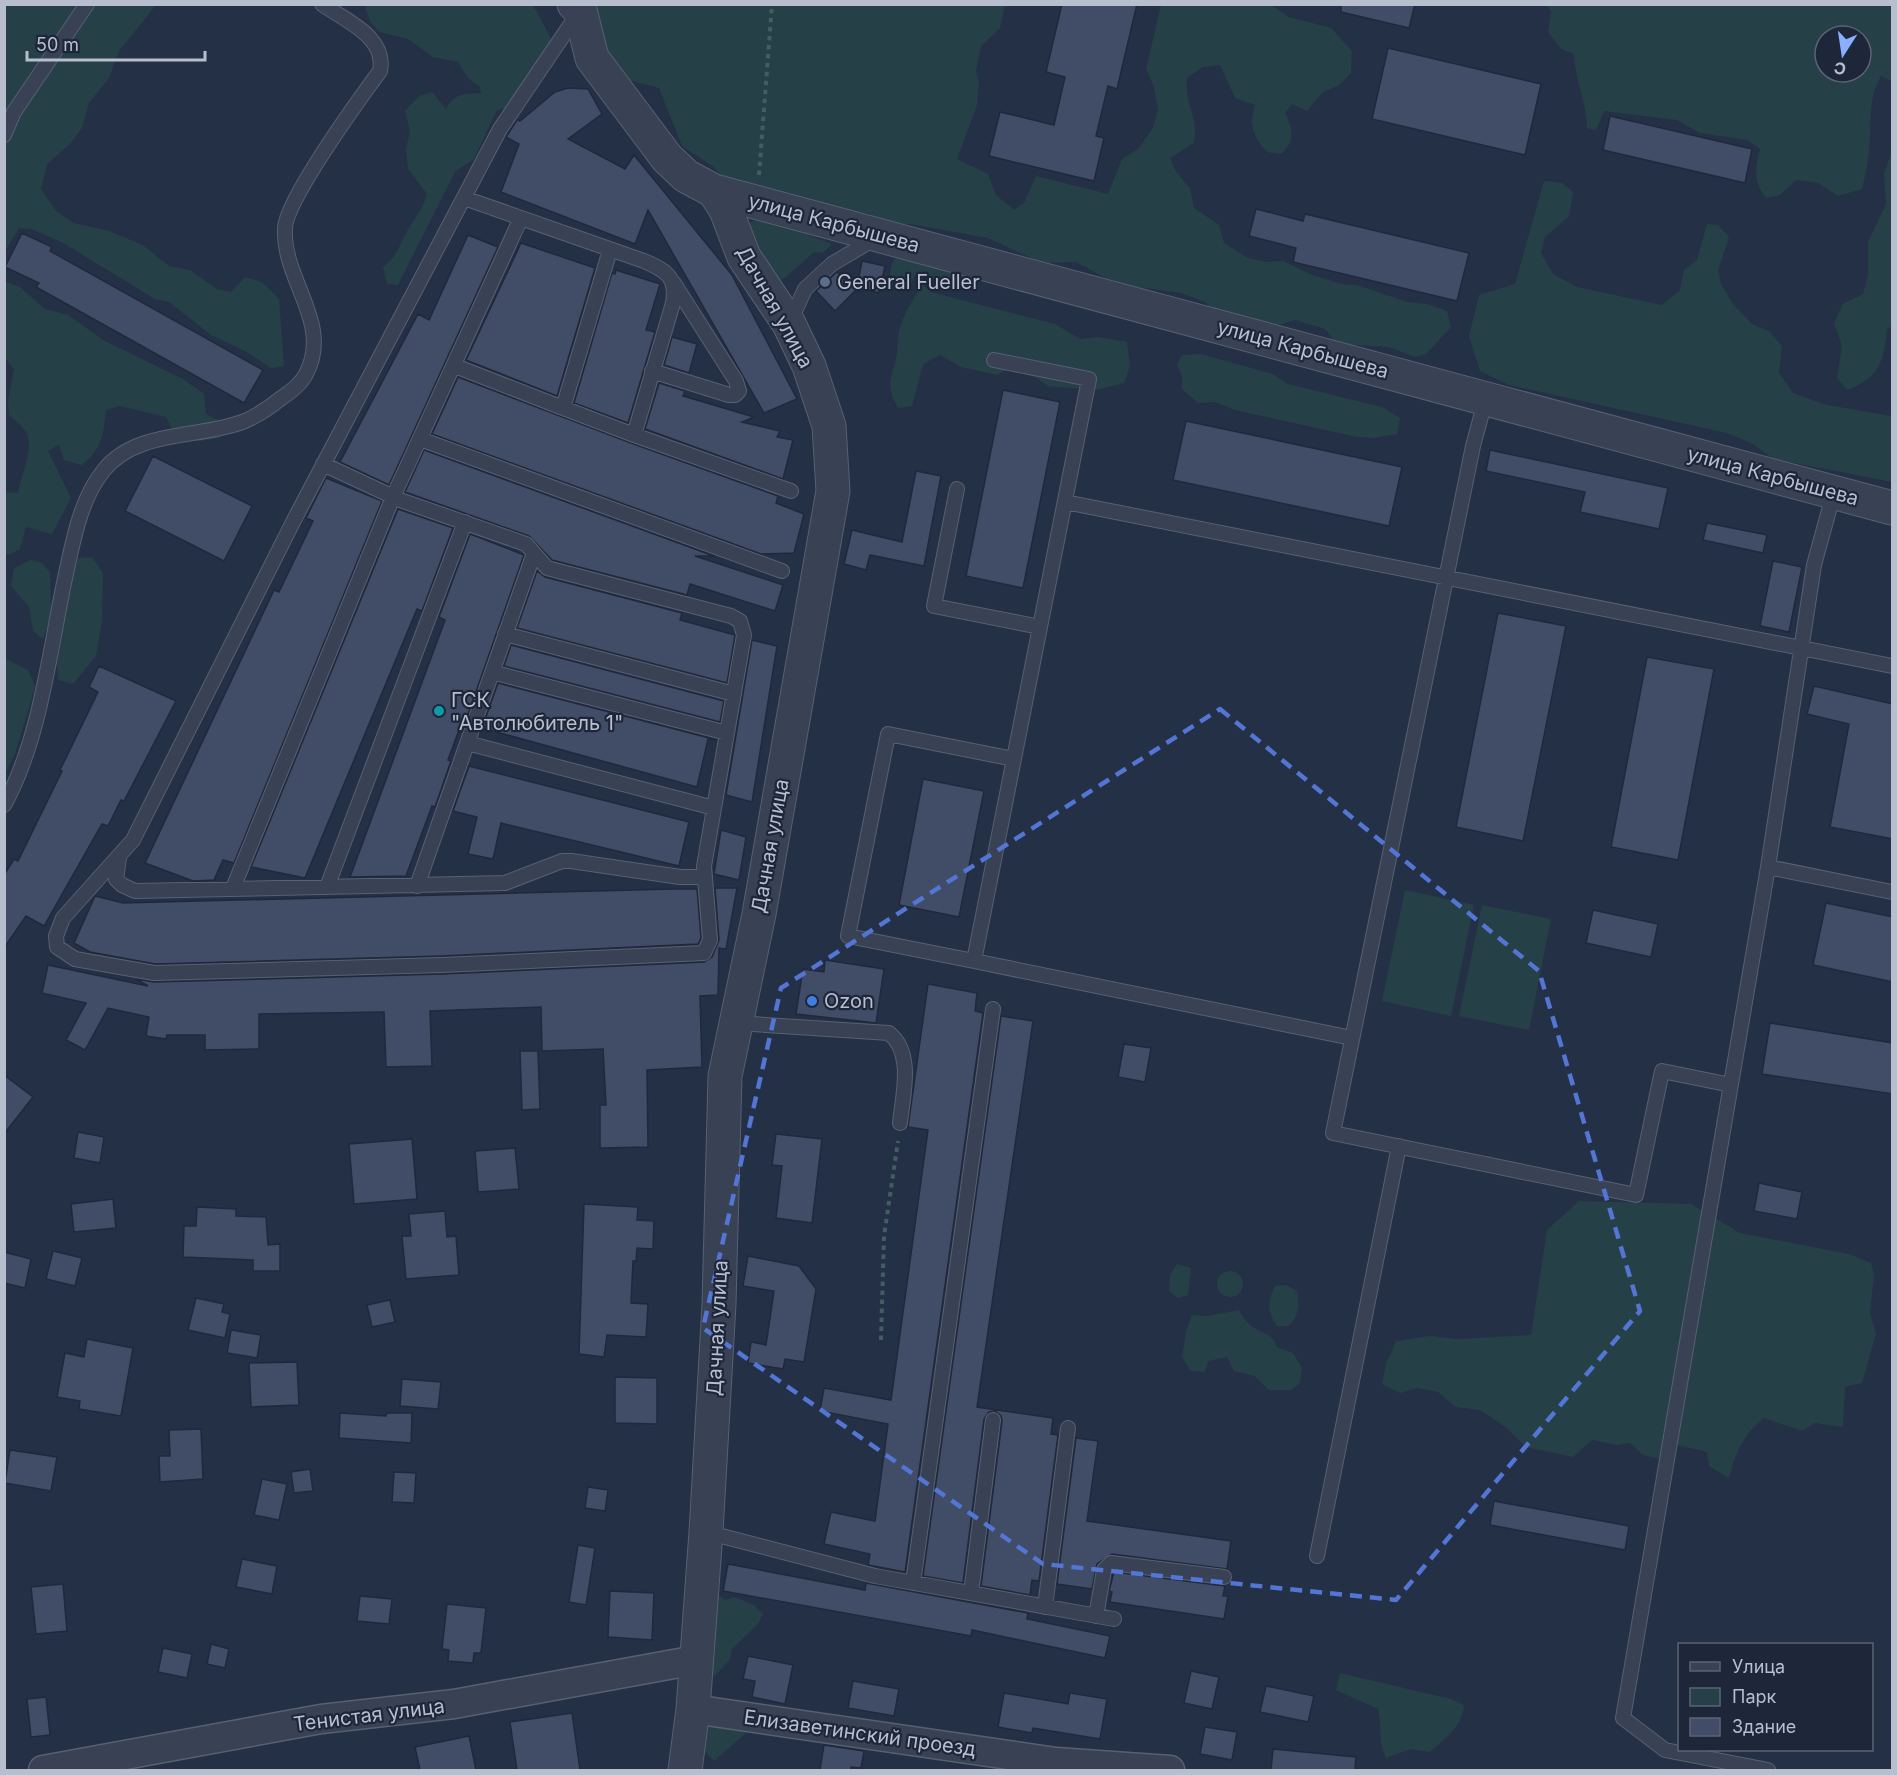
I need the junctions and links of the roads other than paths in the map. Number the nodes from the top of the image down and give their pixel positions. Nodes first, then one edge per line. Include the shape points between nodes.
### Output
1 (87, 4) edge
2 (322, 4) edge
3 (577, 8) edge
4 (4, 135) edge
5 (714, 191) junction
6 (464, 198) junction
7 (521, 218) junction
8 (879, 236) junction
9 (610, 250) junction
10 (669, 276) junction
11 (789, 324) junction
12 (994, 360) dead end
13 (454, 366) junction
14 (652, 371) junction
15 (1486, 398) junction
16 (563, 408) junction
17 (634, 435) junction
18 (420, 439) junction
19 (323, 464) junction
20 (957, 489) dead end
21 (792, 491) dead end
22 (1834, 492) junction
23 (393, 497) junction
24 (1065, 502) junction
25 (1893, 508) edge
26 (465, 522) junction
27 (534, 552) junction
28 (782, 570) dead end
29 (1446, 578) junction
30 (1040, 627) junction
31 (505, 634) junction
32 (1802, 648) junction
33 (1893, 666) edge
34 (492, 672) junction
35 (734, 694) junction
36 (727, 733) junction
37 (467, 743) junction
38 (1014, 759) junction
39 (4, 804) edge
40 (714, 808) junction
41 (119, 858) junction
42 (1768, 867) junction
43 (704, 877) junction
44 (417, 886) junction
45 (327, 887) junction
46 (232, 888) junction
47 (1893, 892) edge
48 (974, 961) junction
49 (993, 1010) dead end
50 (734, 1022) junction
51 (1352, 1038) junction
52 (1731, 1085) junction
53 (900, 1123) road end
54 (1399, 1146) junction
55 (993, 1420) dead end
56 (1068, 1428) dead end
57 (706, 1532) junction
58 (1317, 1556) dead end
59 (1224, 1576) dead end
60 (913, 1583) junction
61 (971, 1593) junction
62 (1045, 1606) junction
63 (1096, 1616) junction
64 (1114, 1619) dead end
65 (696, 1660) junction
66 (693, 1709) junction
67 (43, 1770) edge
68 (685, 1770) edge
69 (1170, 1770) edge
70 (1768, 1770) edge

1 - 4 lane via 14,112
2 - 39 lane via 370,37 381,51 382,61 380,71 294,201 285,226 286,249 315,330 315,352 306,376 267,409 243,421 136,445 103,471 79,520 30,742
3 - 5 street via 592,58 667,158 686,176
3 - 6 lane via 500,129
5 - 8 street, улица Карбышева
5 - 11 street, Дачная улица via 726,210 744,257
6 - 7 lane
6 - 19 lane
7 - 9 lane
7 - 13 lane
8 - 11 lane via 832,264 805,289
8 - 15 street, улица Карбышева
9 - 10 lane via 659,268
9 - 16 lane
10 - 14 lane via 674,296
10 - 14 lane via 736,381 738,391 729,395
11 - 50 street, Дачная улица via 809,366 829,426 833,491 759,914
12 - 24 lane via 1089,379
13 - 16 lane
13 - 18 lane
14 - 17 lane
15 - 22 street, улица Карбышева
15 - 29 lane
16 - 17 lane
17 - 21 lane
18 - 23 lane
18 - 28 lane
19 - 23 lane
19 - 41 lane via 133,840
20 - 30 lane via 934,606
22 - 25 street, улица Карбышева
22 - 32 lane via 1814,565
23 - 26 lane
23 - 46 lane
24 - 29 lane
24 - 30 lane
26 - 27 lane via 526,544
26 - 45 lane
27 - 31 lane
27 - 35 lane via 547,568 740,621 744,635
29 - 32 lane
29 - 51 lane
30 - 38 lane
31 - 34 lane
31 - 35 lane
32 - 33 lane
32 - 42 lane
34 - 36 lane
34 - 37 lane
35 - 36 lane
36 - 40 lane
37 - 40 lane
37 - 44 lane
38 - 48 lane
38 - 48 lane via 888,734 885,745 848,936
40 - 43 lane
41 - 43 lane via 63,918 56,936 57,948 75,960 154,973 696,956 704,953 710,940
41 - 46 lane via 116,879 135,891
42 - 47 lane
42 - 52 lane
43 - 44 lane via 562,861 505,883
44 - 45 lane
45 - 46 lane
48 - 51 lane
49 - 60 lane
50 - 53 lane via 889,1033 897,1039 904,1064
50 - 57 street, Дачная улица via 725,1076 719,1304
51 - 54 lane via 1333,1133
52 - 54 lane via 1662,1071 1636,1195
52 - 70 lane via 1623,1718 1665,1750
54 - 58 lane
55 - 61 lane
56 - 62 lane
57 - 60 lane
57 - 65 street, Дачная улица
59 - 63 lane via 1111,1563 1104,1570
60 - 61 lane
61 - 62 lane
62 - 63 lane
63 - 64 lane
65 - 66 street, Дачная улица
65 - 67 street, Тенистая улица via 454,1704 321,1719
66 - 68 street, Дачная улица
66 - 69 street, Елизаветинский проезд via 1056,1762

